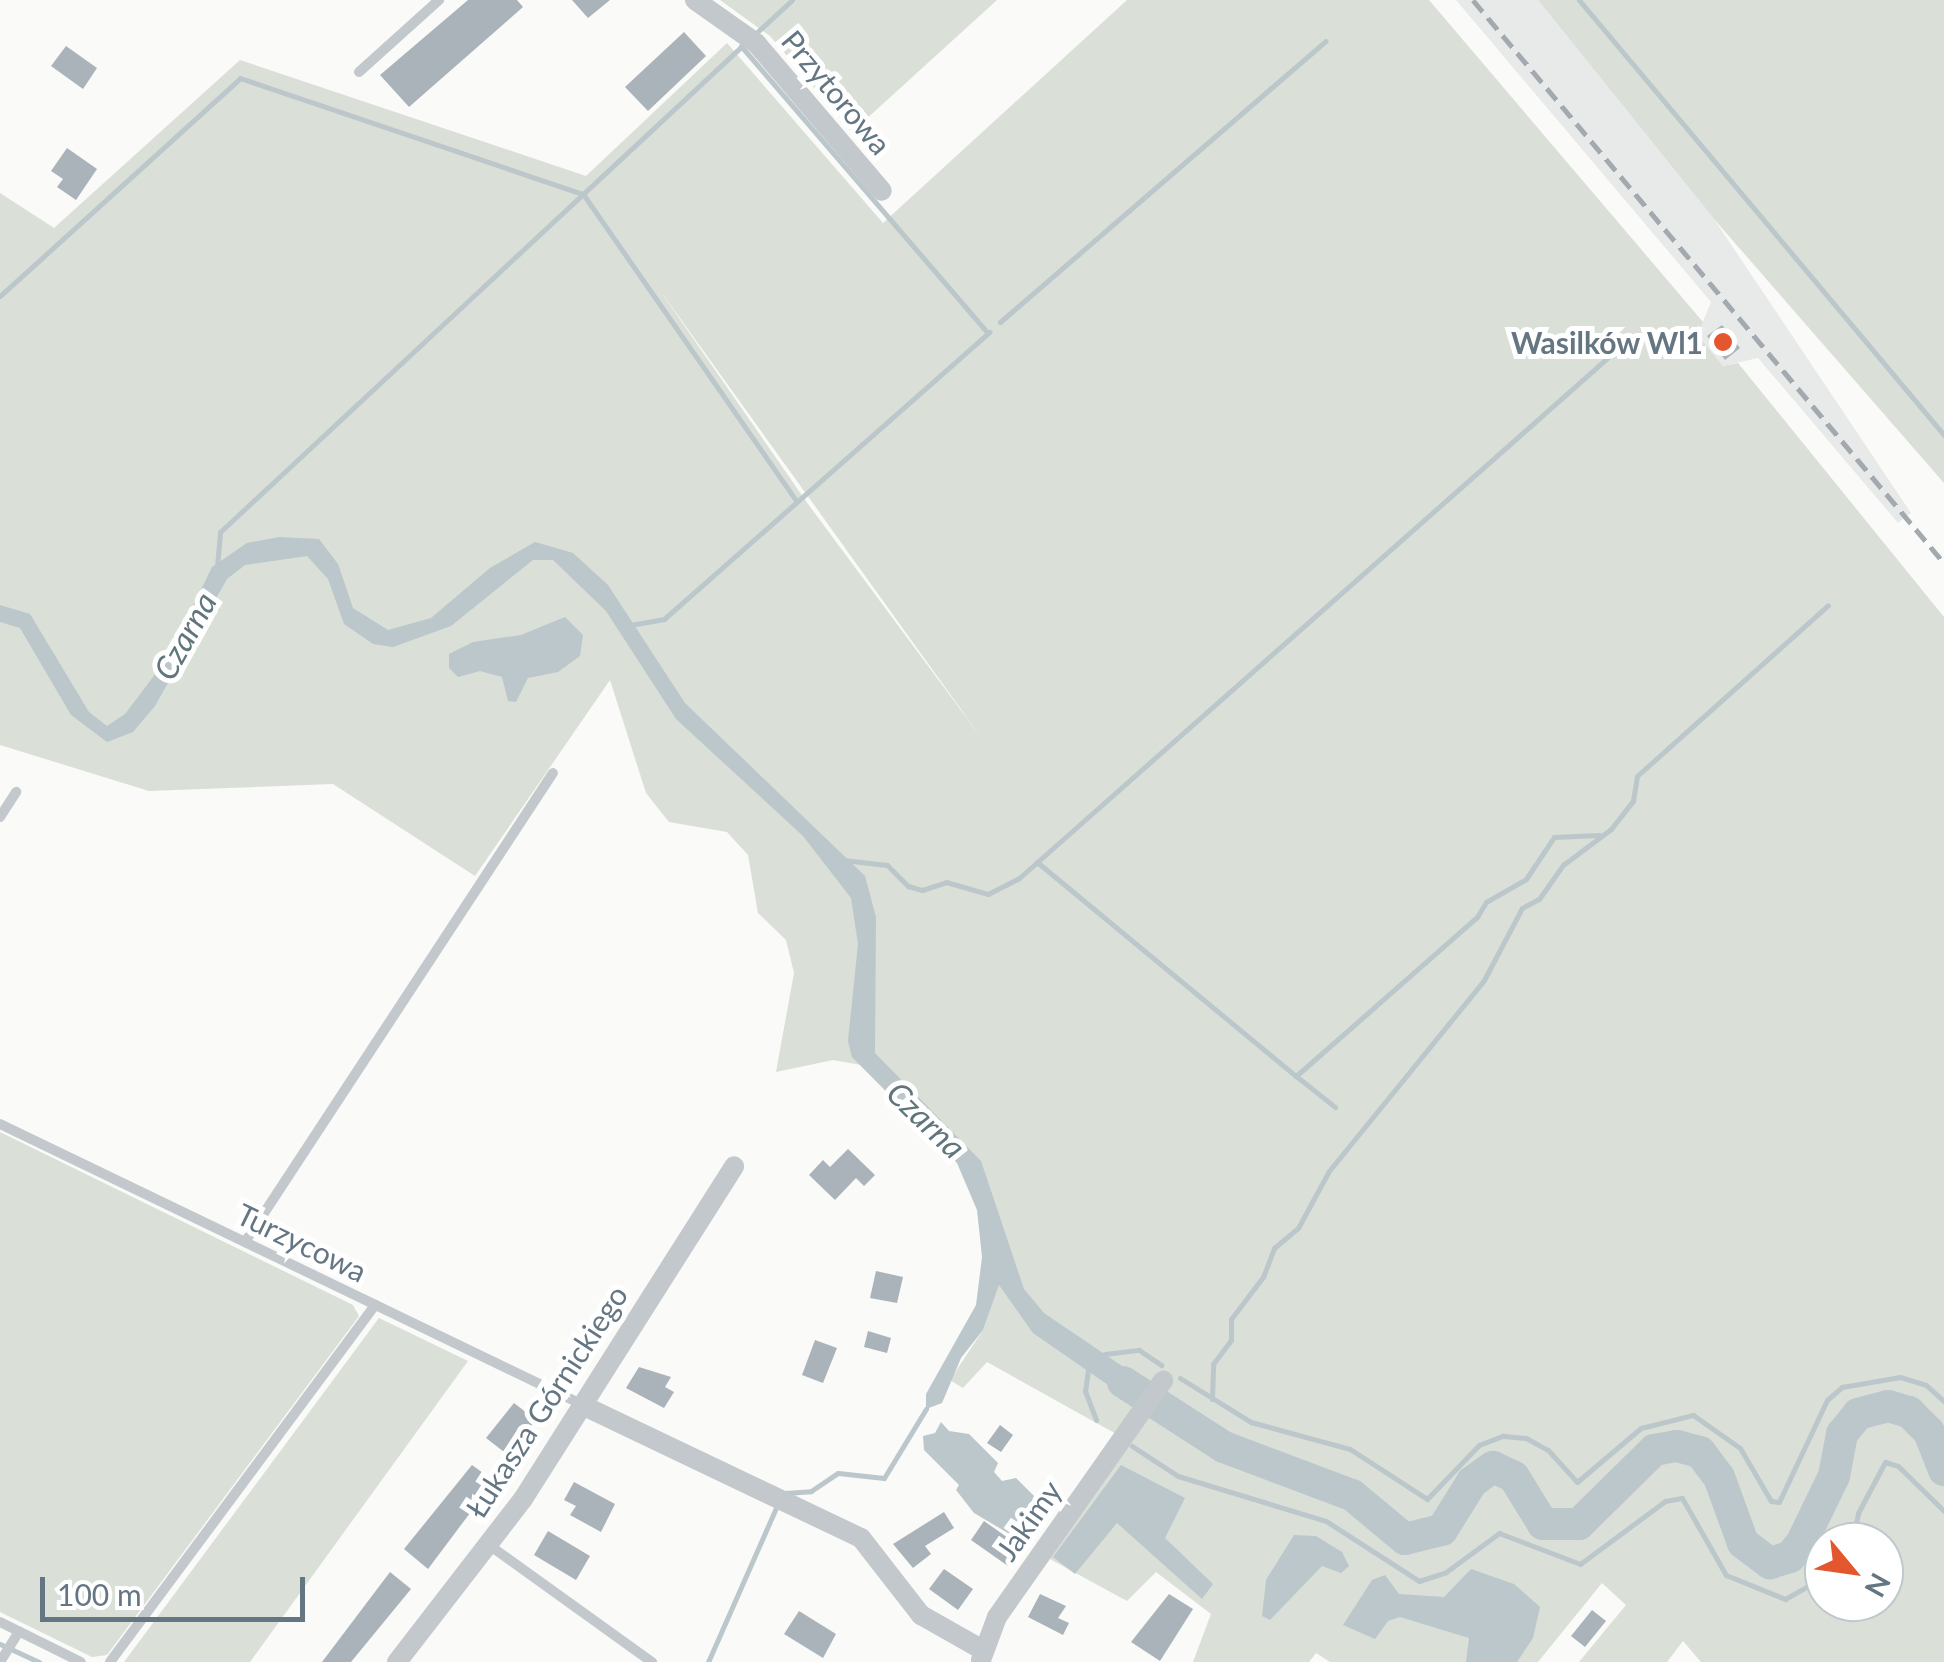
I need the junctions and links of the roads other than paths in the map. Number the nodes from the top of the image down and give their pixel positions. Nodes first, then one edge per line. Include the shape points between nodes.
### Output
1 (439, 0) edge
2 (695, 0) edge
3 (359, 72) dead end
4 (882, 191) dead end
5 (553, 773) dead end
6 (16, 792) dead end
7 (0, 817) edge
8 (0, 1124) edge
9 (734, 1166) dead end
10 (246, 1242) junction
11 (375, 1305) junction
12 (1163, 1381) dead end
13 (582, 1405) junction
14 (488, 1544) junction
15 (0, 1622) edge
16 (19, 1631) junction
17 (980, 1656) edge
18 (0, 1662) edge
19 (81, 1662) edge
20 (110, 1662) edge
21 (396, 1662) edge
22 (652, 1662) edge

1 - 3 lane
2 - 4 street, Przytorowa via 756,43
5 - 10 lane
6 - 7 lane
8 - 10 lane, Turzycowa
9 - 13 street, Łukasza Górnickiego
10 - 11 lane, Turzycowa
11 - 13 lane, Turzycowa
11 - 20 lane
12 - 17 street, Jakimy
13 - 14 street, Łukasza Górnickiego
13 - 17 street via 861,1538 921,1615
14 - 21 street, Łukasza Górnickiego
14 - 22 lane
15 - 16 lane
16 - 18 lane
16 - 19 lane

